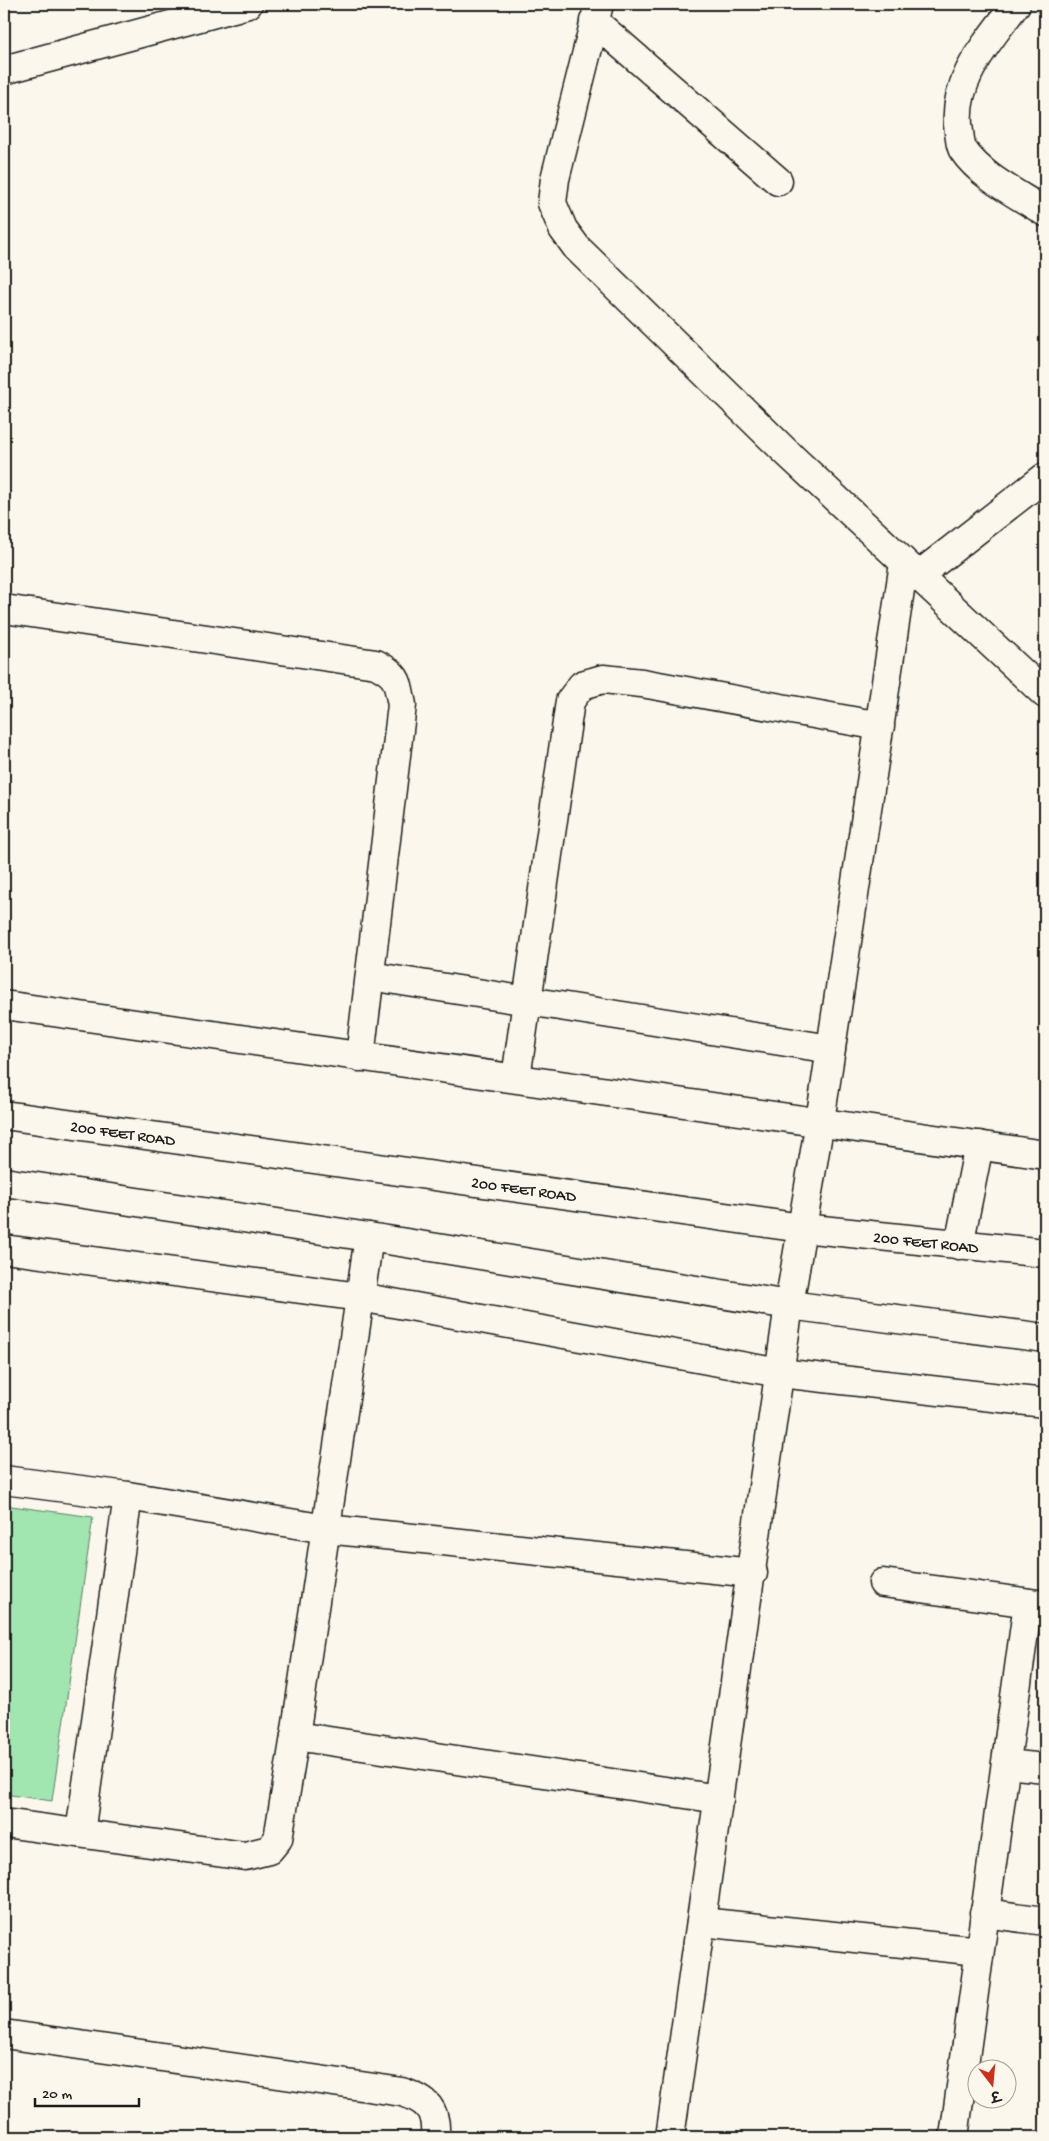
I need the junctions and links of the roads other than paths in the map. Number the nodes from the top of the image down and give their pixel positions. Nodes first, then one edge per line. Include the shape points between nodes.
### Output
1 (248, 4) edge
2 (1016, 4) edge
3 (217, 8) edge
4 (597, 12) edge
5 (4, 70) edge
6 (778, 182) dead end
7 (1045, 212) edge
8 (1045, 477) edge
9 (912, 569) junction
10 (4, 609) edge
11 (1045, 694) edge
12 (880, 726) junction
13 (370, 976) junction
14 (526, 1001) junction
15 (4, 1005) edge
16 (831, 1049) junction
17 (360, 1057) junction
18 (516, 1078) junction
19 (4, 1115) edge
20 (820, 1121) junction
21 (979, 1145) junction
22 (1045, 1155) edge
23 (4, 1182) edge
24 (802, 1228) junction
25 (369, 1236) junction
26 (959, 1244) junction
27 (4, 1249) edge
28 (1045, 1254) edge
29 (360, 1297) junction
30 (789, 1305) junction
31 (1045, 1338) edge
32 (780, 1373) junction
33 (1045, 1403) edge
34 (4, 1480) edge
35 (128, 1496) junction
36 (326, 1529) junction
37 (753, 1573) junction
38 (883, 1583) dead end
39 (1037, 1604) edge
40 (296, 1736) junction
41 (1007, 1764) junction
42 (1045, 1768) edge
43 (718, 1799) junction
44 (4, 1823) edge
45 (80, 1833) junction
46 (984, 1913) junction
47 (1045, 1921) edge
48 (701, 1922) junction
49 (979, 1950) junction
50 (4, 2034) edge
51 (435, 2137) edge
52 (670, 2137) edge
53 (954, 2137) edge

1 - 3 street
2 - 7 street via 971,65 961,90 956,117 962,149 985,173
3 - 5 street
4 - 6 street
4 - 9 street via 555,179 552,203 563,229 577,248
8 - 9 street
9 - 11 street
9 - 12 street
10 - 13 street via 376,664 392,672 402,705
12 - 14 street via 642,683 603,679 582,685 570,701
12 - 16 street
13 - 14 street
13 - 17 street
14 - 16 street
14 - 18 street
15 - 17 street
16 - 20 street
17 - 18 street
18 - 20 street
19 - 24 street, 200 FEET ROAD
20 - 21 street
20 - 24 street
21 - 22 street
21 - 26 street
23 - 25 street
24 - 26 street, 200 FEET ROAD
24 - 30 street
25 - 29 street
25 - 30 street
26 - 28 street, 200 FEET ROAD
27 - 29 street
29 - 32 street
29 - 36 street
30 - 31 street
30 - 32 street
32 - 33 street
32 - 37 street
34 - 35 street
35 - 36 street
35 - 45 street
36 - 37 street
36 - 40 street
37 - 43 street
38 - 39 street
39 - 41 street
40 - 43 street
40 - 45 street via 278,1839 269,1850 244,1856
41 - 42 street
41 - 46 street
43 - 48 street
44 - 45 street
46 - 47 street
46 - 49 street
48 - 49 street
48 - 52 street
49 - 53 street
50 - 51 street via 402,2092 420,2097 432,2109

